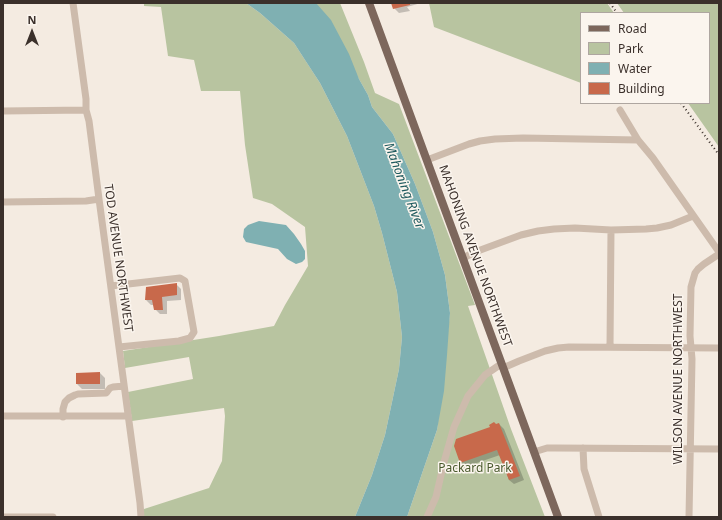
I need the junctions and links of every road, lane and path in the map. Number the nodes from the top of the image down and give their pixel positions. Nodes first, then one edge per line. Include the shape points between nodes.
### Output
1 (73, 3) edge
2 (369, 3) edge
3 (86, 110) junction
4 (620, 110) dead end
5 (3, 111) edge
6 (638, 140) junction
7 (427, 160) junction
8 (99, 199) junction
9 (3, 202) edge
10 (693, 216) junction
11 (611, 230) junction
12 (719, 253) edge
13 (463, 258) junction
14 (111, 286) junction
15 (119, 347) junction
16 (610, 347) junction
17 (691, 348) junction
18 (719, 348) edge
19 (502, 366) junction
20 (124, 386) junction
21 (3, 416) edge
22 (128, 416) junction
23 (63, 417) junction
24 (583, 448) junction
25 (690, 449) junction
26 (719, 449) edge
27 (534, 452) junction
28 (3, 517) edge
29 (53, 517) edge
30 (141, 517) edge
31 (427, 517) edge
32 (558, 517) edge
33 (599, 517) edge
34 (690, 517) edge

1 - 3 street, TOD AVENUE NORTHWEST
2 - 7 main road, MAHONING AVENUE NORTHWEST
3 - 5 street
3 - 8 street, TOD AVENUE NORTHWEST
4 - 6 street
6 - 7 street via 487,139
6 - 10 street
7 - 13 main road, MAHONING AVENUE NORTHWEST
8 - 9 street
8 - 14 street, TOD AVENUE NORTHWEST
10 - 11 street via 657,228
10 - 12 street
11 - 13 street via 575,228 538,231
11 - 16 street
12 - 17 street, WILSON AVENUE NORTHWEST via 698,269 692,281
13 - 19 main road, MAHONING AVENUE NORTHWEST
14 - 15 street, TOD AVENUE NORTHWEST
14 - 15 street via 180,278 185,281 194,332 190,338 179,341
15 - 20 street, TOD AVENUE NORTHWEST
16 - 17 street
16 - 19 street via 551,349
17 - 18 street
17 - 25 street, WILSON AVENUE NORTHWEST
19 - 27 main road, MAHONING AVENUE NORTHWEST
19 - 31 street via 485,374 468,396 454,427 436,497
20 - 22 street, TOD AVENUE NORTHWEST
20 - 23 street via 110,388 106,393 74,394 65,402
21 - 23 street
22 - 23 street
22 - 30 street, TOD AVENUE NORTHWEST
24 - 25 street
24 - 27 street via 547,448
24 - 33 street via 584,469
25 - 26 street
25 - 34 street, WILSON AVENUE NORTHWEST
27 - 32 main road, MAHONING AVENUE NORTHWEST
28 - 29 street

